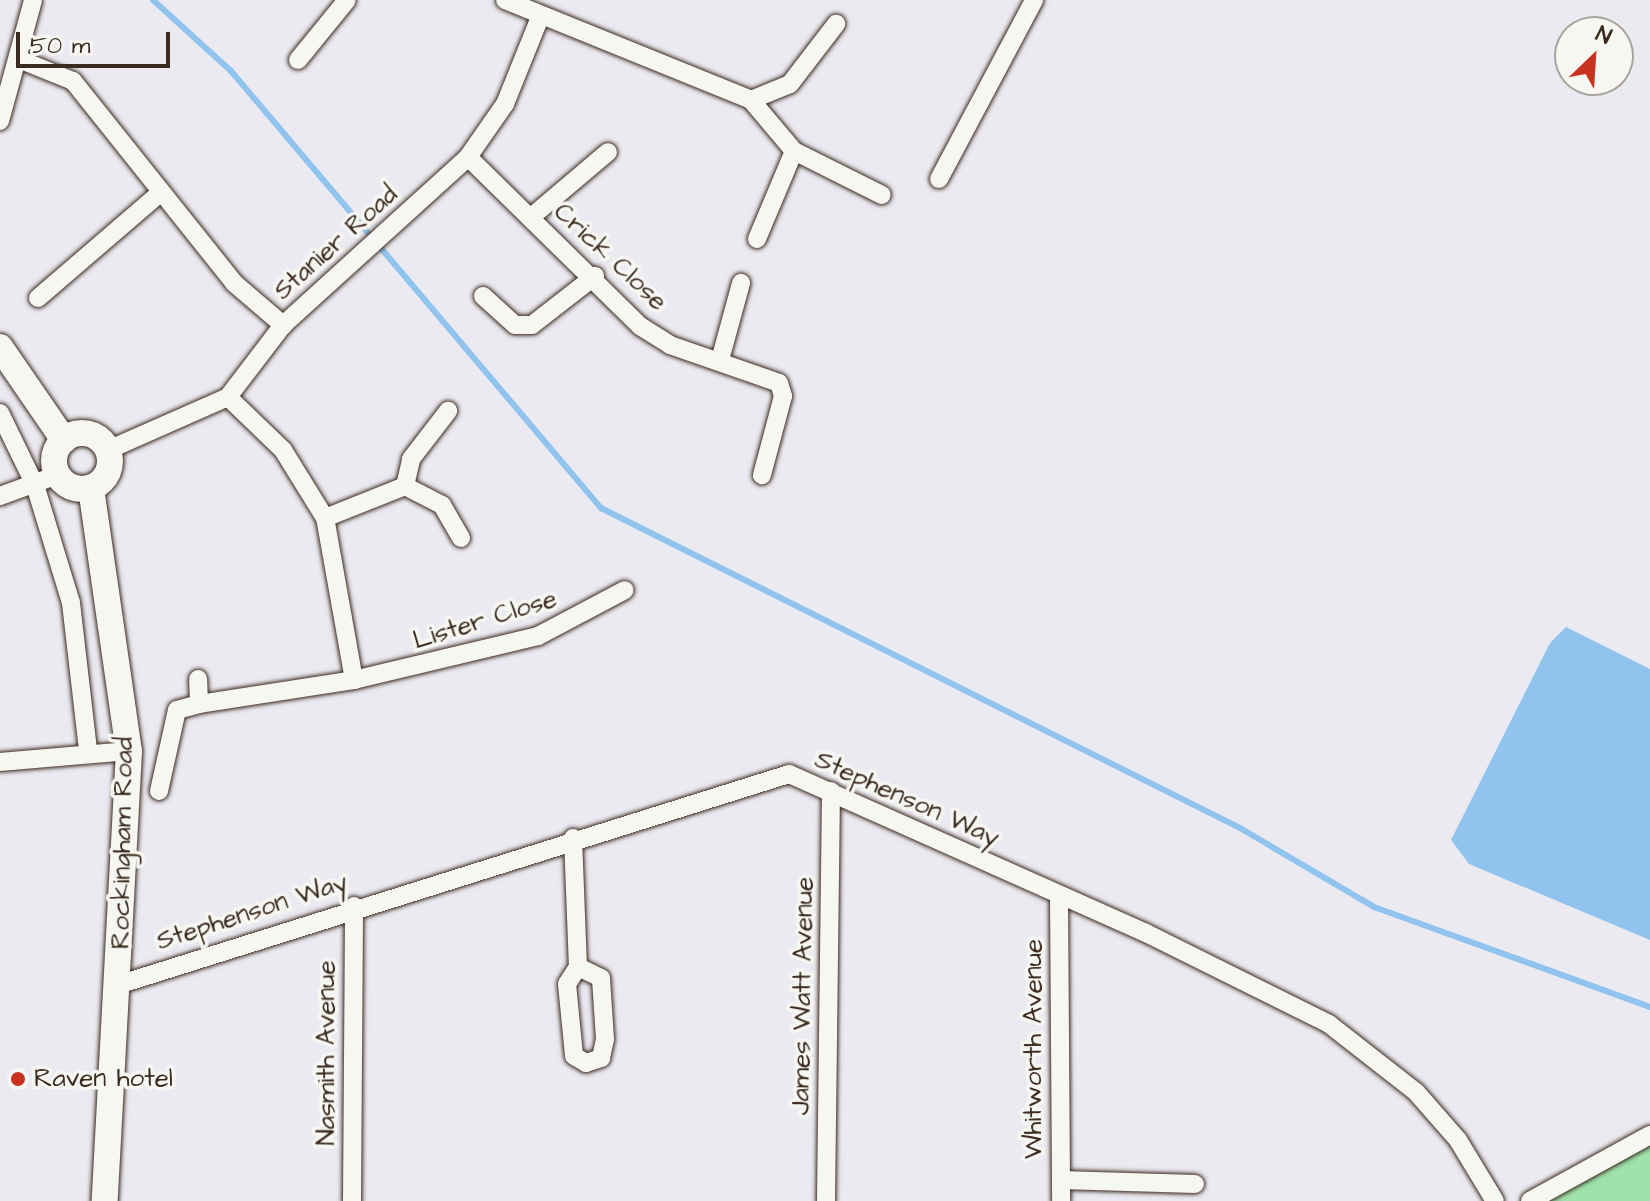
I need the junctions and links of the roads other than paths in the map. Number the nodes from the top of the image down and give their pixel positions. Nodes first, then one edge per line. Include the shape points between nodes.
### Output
1 (33, 0) edge
2 (347, 0) edge
3 (505, 0) edge
4 (1034, 0) edge
5 (541, 15) junction
6 (836, 24) dead end
7 (21, 60) junction
8 (298, 60) dead end
9 (751, 100) junction
10 (0, 121) edge
11 (794, 151) junction
12 (608, 152) dead end
13 (468, 157) junction
14 (939, 179) dead end
15 (160, 193) junction
16 (882, 195) dead end
17 (530, 218) junction
18 (757, 239) dead end
19 (595, 276) junction
20 (741, 283) dead end
21 (483, 296) dead end
22 (38, 298) dead end
23 (283, 325) junction
24 (0, 347) edge
25 (720, 360) junction
26 (228, 397) junction
27 (448, 411) dead end
28 (0, 413) edge
29 (64, 440) junction
30 (108, 450) junction
31 (762, 475) dead end
32 (46, 480) junction
33 (405, 486) junction
34 (91, 488) junction
35 (0, 496) edge
36 (325, 518) junction
37 (461, 538) dead end
38 (625, 590) dead end
39 (198, 679) dead end
40 (354, 680) junction
41 (199, 704) junction
42 (88, 750) junction
43 (129, 751) junction
44 (0, 762) edge
45 (159, 791) dead end
46 (831, 791) junction
47 (573, 838) junction
48 (1059, 896) junction
49 (354, 906) junction
50 (578, 967) junction
51 (121, 984) junction
52 (1650, 1135) edge
53 (1061, 1180) junction
54 (1195, 1184) dead end
55 (105, 1201) edge
56 (352, 1201) edge
57 (826, 1201) edge
58 (1061, 1201) edge
59 (1495, 1201) edge
60 (1530, 1201) edge

1 - 7 street
2 - 8 street
3 - 5 street
4 - 14 street
5 - 9 street
5 - 13 street, Stanier Road via 505,104
6 - 9 street via 790,84
7 - 10 street
7 - 15 street via 73,81
9 - 11 street
11 - 16 street
11 - 18 street
12 - 17 street
13 - 17 street, Crick Close
13 - 23 street, Stanier Road
15 - 22 street
15 - 23 street via 234,283
17 - 19 street, Crick Close
19 - 21 street via 532,325 515,325
19 - 25 street, Crick Close via 640,326
20 - 25 street
23 - 26 street, Stanier Road
24 - 29 street
25 - 31 street, Crick Close via 779,383 783,396
26 - 30 street, Stanier Road
26 - 36 street via 283,450
27 - 33 street via 411,459
28 - 32 street
29 - 30 street via 90,434
29 - 32 street
30 - 34 street via 108,471
32 - 34 street
32 - 35 street
32 - 42 street via 71,603
33 - 36 street
33 - 37 street via 442,505
34 - 43 street, Rockingham Road
36 - 40 street
38 - 40 street, Lister Close via 538,636
39 - 41 street
40 - 41 street, Lister Close
41 - 45 street via 177,710
42 - 43 street
42 - 44 street
43 - 51 street, Rockingham Road
46 - 47 street, Stephenson Way via 789,774 764,777
46 - 48 street, Stephenson Way
46 - 57 street, James Watt Avenue
47 - 49 street, Stephenson Way
47 - 50 street
48 - 53 street, Whitworth Avenue
48 - 59 street, Stephenson Way via 1329,1024 1376,1054 1458,1140
49 - 51 street, Stephenson Way
49 - 56 street, Nasmith Avenue
50 - 50 street via 601,978 605,1039 601,1058 586,1063 574,1056 567,984
51 - 55 street, Rockingham Road
52 - 60 street
53 - 54 street
53 - 58 street, Whitworth Avenue

